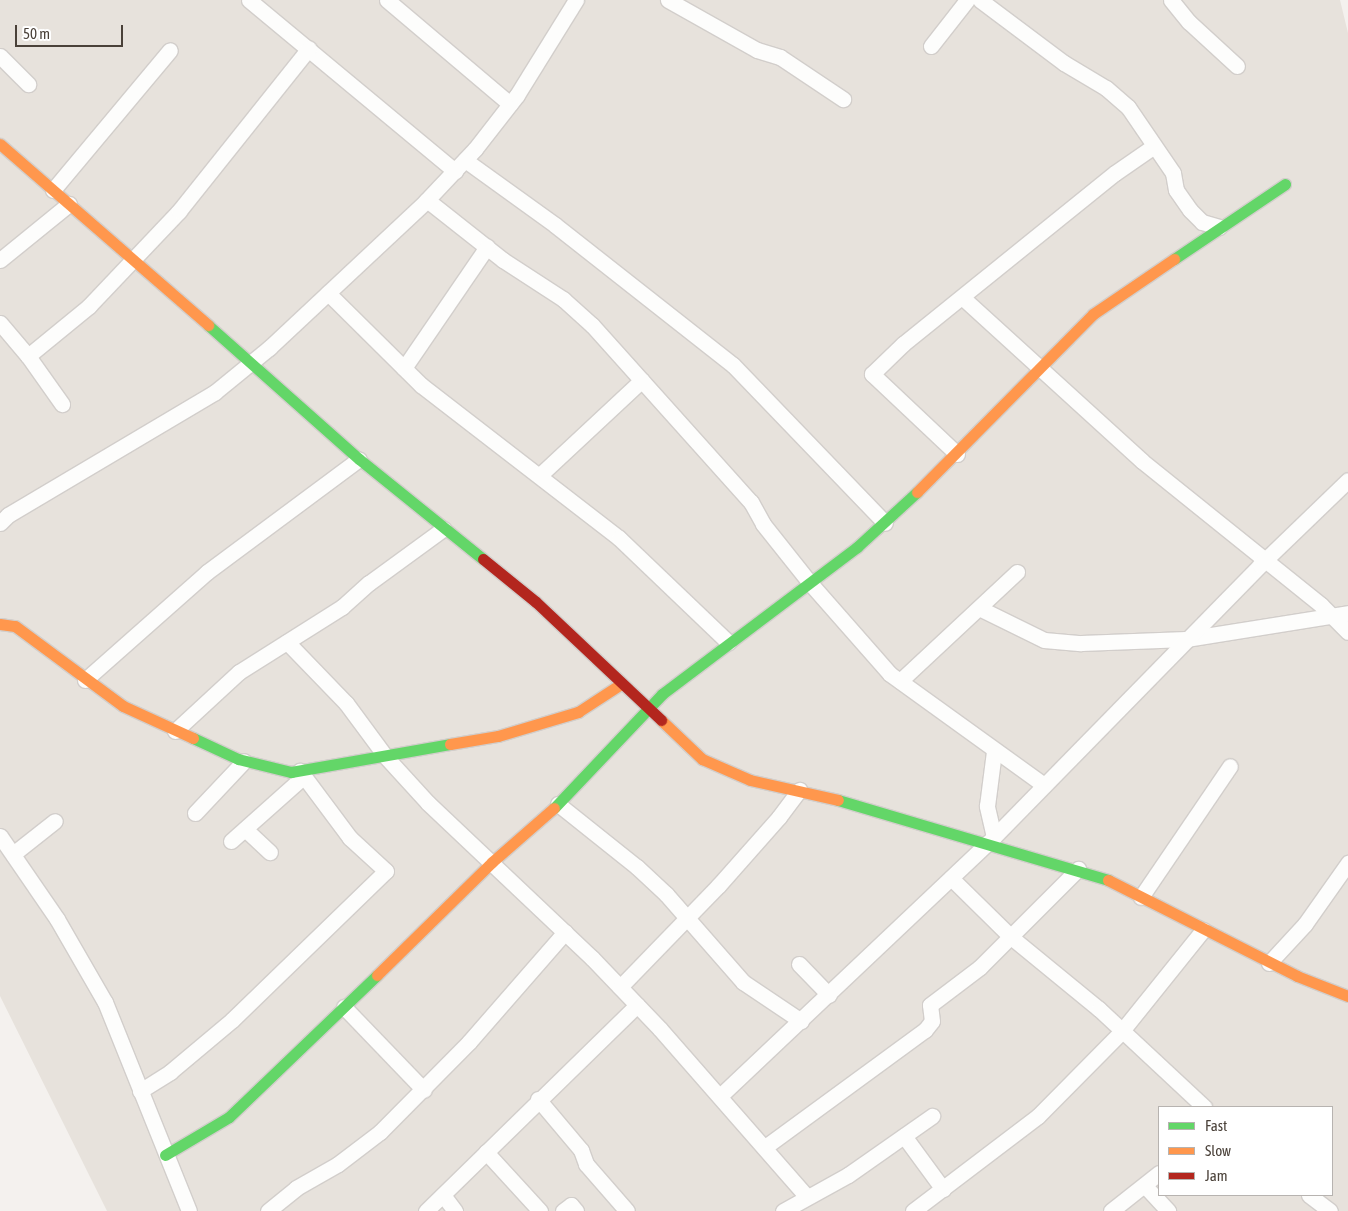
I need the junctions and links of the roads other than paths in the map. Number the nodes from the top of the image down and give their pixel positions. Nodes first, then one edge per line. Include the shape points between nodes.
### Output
1 (249, 0) edge
2 (387, 0) edge
3 (576, 0) edge
4 (668, 0) edge
5 (967, 0) edge
6 (980, 0) edge
7 (1171, 0) edge
8 (931, 46) dead end
9 (309, 48) junction
10 (170, 50) dead end
11 (0, 56) edge
12 (1237, 66) dead end
13 (28, 84) dead end
14 (842, 99) dead end
15 (510, 104) junction
16 (0, 144) edge
17 (1154, 146) junction
18 (460, 165) junction
19 (1285, 184) dead end
20 (53, 190) junction
21 (427, 200) junction
22 (69, 204) junction
23 (1219, 227) junction
24 (487, 247) junction
25 (0, 260) edge
26 (134, 260) junction
27 (328, 293) junction
28 (963, 298) junction
29 (0, 323) edge
30 (28, 356) junction
31 (252, 362) junction
32 (404, 368) junction
33 (1041, 368) junction
34 (642, 380) junction
35 (62, 404) dead end
36 (957, 454) junction
37 (359, 460) junction
38 (540, 475) junction
39 (1348, 480) edge
40 (2, 518) edge
41 (885, 523) junction
42 (443, 529) junction
43 (1264, 561) junction
44 (1017, 572) dead end
45 (810, 583) junction
46 (979, 608) junction
47 (1348, 613) edge
48 (1332, 615) junction
49 (0, 624) edge
50 (1348, 632) edge
51 (1186, 639) junction
52 (288, 642) junction
53 (728, 642) junction
54 (85, 680) junction
55 (900, 681) junction
56 (621, 684) junction
57 (647, 710) junction
58 (176, 731) junction
59 (994, 751) junction
60 (386, 757) junction
61 (244, 761) junction
62 (1230, 766) dead end
63 (302, 773) junction
64 (1044, 785) junction
65 (799, 790) junction
66 (558, 804) junction
67 (195, 813) dead end
68 (55, 821) dead end
69 (244, 829) junction
70 (0, 836) edge
71 (991, 840) junction
72 (231, 841) dead end
73 (270, 852) dead end
74 (13, 854) junction
75 (492, 862) junction
76 (1348, 863) edge
77 (1078, 869) junction
78 (951, 878) junction
79 (1141, 897) junction
80 (687, 919) junction
81 (1203, 930) junction
82 (565, 932) junction
83 (1011, 937) junction
84 (1269, 962) junction
85 (799, 964) dead end
86 (620, 987) junction
87 (829, 995) junction
88 (1348, 996) edge
89 (637, 1005) junction
90 (344, 1007) junction
91 (801, 1021) junction
92 (1121, 1032) junction
93 (424, 1090) junction
94 (140, 1091) junction
95 (720, 1096) junction
96 (538, 1099) junction
97 (1203, 1106) edge
98 (932, 1116) dead end
99 (904, 1136) junction
100 (765, 1147) junction
101 (486, 1152) junction
102 (165, 1155) junction
103 (1158, 1174) edge
104 (1145, 1186) junction
105 (943, 1188) junction
106 (443, 1195) junction
107 (1310, 1196) edge
108 (807, 1197) junction
109 (189, 1211) edge
110 (268, 1211) edge
111 (426, 1211) edge
112 (455, 1211) edge
113 (540, 1211) edge
114 (563, 1211) edge
115 (576, 1211) edge
116 (627, 1211) edge
117 (783, 1211) edge
118 (913, 1211) edge
119 (1111, 1211) edge
120 (1168, 1211) edge
121 (1330, 1211) edge

1 - 9 street
2 - 15 street
3 - 15 street
4 - 14 street via 757,50 780,57
5 - 8 street
6 - 17 street via 1064,63 1106,88 1128,107
7 - 12 street via 1189,22
9 - 18 street
9 - 26 street via 179,211
10 - 20 street
11 - 13 street
15 - 18 street
16 - 20 street
17 - 23 street via 1173,173 1176,190 1190,210 1202,222
17 - 28 street via 1116,173
18 - 21 street
18 - 41 street via 555,225 733,365
19 - 23 street
20 - 22 street
21 - 24 street
21 - 27 street
22 - 25 street
22 - 26 street
23 - 33 street via 1093,314
24 - 32 street
24 - 34 street via 563,299 592,325
26 - 30 street via 89,306
26 - 31 street
27 - 31 street
27 - 32 street
28 - 33 street
28 - 36 street via 903,344 872,374
29 - 30 street
30 - 35 street
31 - 37 street
31 - 40 street via 198,402
32 - 38 street via 455,412
33 - 36 street
33 - 43 street via 1142,461
34 - 38 street
34 - 45 street via 752,502 763,524
36 - 41 street
37 - 42 street
37 - 54 street via 207,572
38 - 53 street via 620,538
39 - 43 street
41 - 45 street
42 - 52 street via 369,583 342,608
42 - 56 street via 536,602
43 - 48 street
43 - 51 street
44 - 46 street
45 - 53 street
45 - 55 street
46 - 51 street via 1044,640
46 - 55 street
47 - 48 street
48 - 50 street
48 - 51 street
49 - 54 street via 15,626
51 - 64 street
52 - 58 street via 239,672
52 - 60 street via 346,703
53 - 57 street via 662,694
54 - 58 street via 123,706
55 - 59 street
56 - 57 street
56 - 60 street via 601,700 550,722 498,736
57 - 65 street via 717,768 750,780
57 - 66 street
58 - 61 street
59 - 64 street
59 - 71 street via 987,806
60 - 63 street
60 - 75 street
61 - 63 street
61 - 67 street
62 - 79 street
63 - 69 street
63 - 94 street via 350,838 386,871 232,1020 170,1072
64 - 71 street
65 - 71 street
65 - 80 street via 779,817
66 - 75 street
66 - 80 street via 637,867
68 - 74 street
69 - 72 street
69 - 73 street
70 - 74 street
71 - 77 street
71 - 78 street
74 - 94 street via 105,1002
75 - 82 street
75 - 90 street
76 - 84 street via 1305,924
77 - 79 street via 1103,877
77 - 83 street
78 - 83 street
78 - 87 street
79 - 81 street
80 - 86 street
80 - 91 street via 743,982
81 - 84 street
81 - 92 street
82 - 86 street
82 - 93 street
83 - 92 street via 1099,1009
83 - 100 street via 980,967 930,1005 932,1021 925,1030
84 - 88 street
85 - 87 street
86 - 89 street
87 - 91 street
89 - 95 street
89 - 96 street
90 - 93 street
90 - 102 street via 228,1117
91 - 95 street
92 - 97 street
92 - 105 street via 1038,1116
93 - 110 street via 380,1132 338,1164 296,1188
94 - 102 street
95 - 100 street
96 - 101 street
96 - 116 street via 581,1150 586,1164
98 - 99 street
99 - 105 street
99 - 108 street via 848,1175
100 - 108 street
101 - 106 street
101 - 113 street
102 - 109 street
103 - 104 street
104 - 119 street
104 - 120 street
105 - 118 street
106 - 111 street
106 - 112 street
107 - 121 street
108 - 117 street
114 - 115 street via 571,1206

